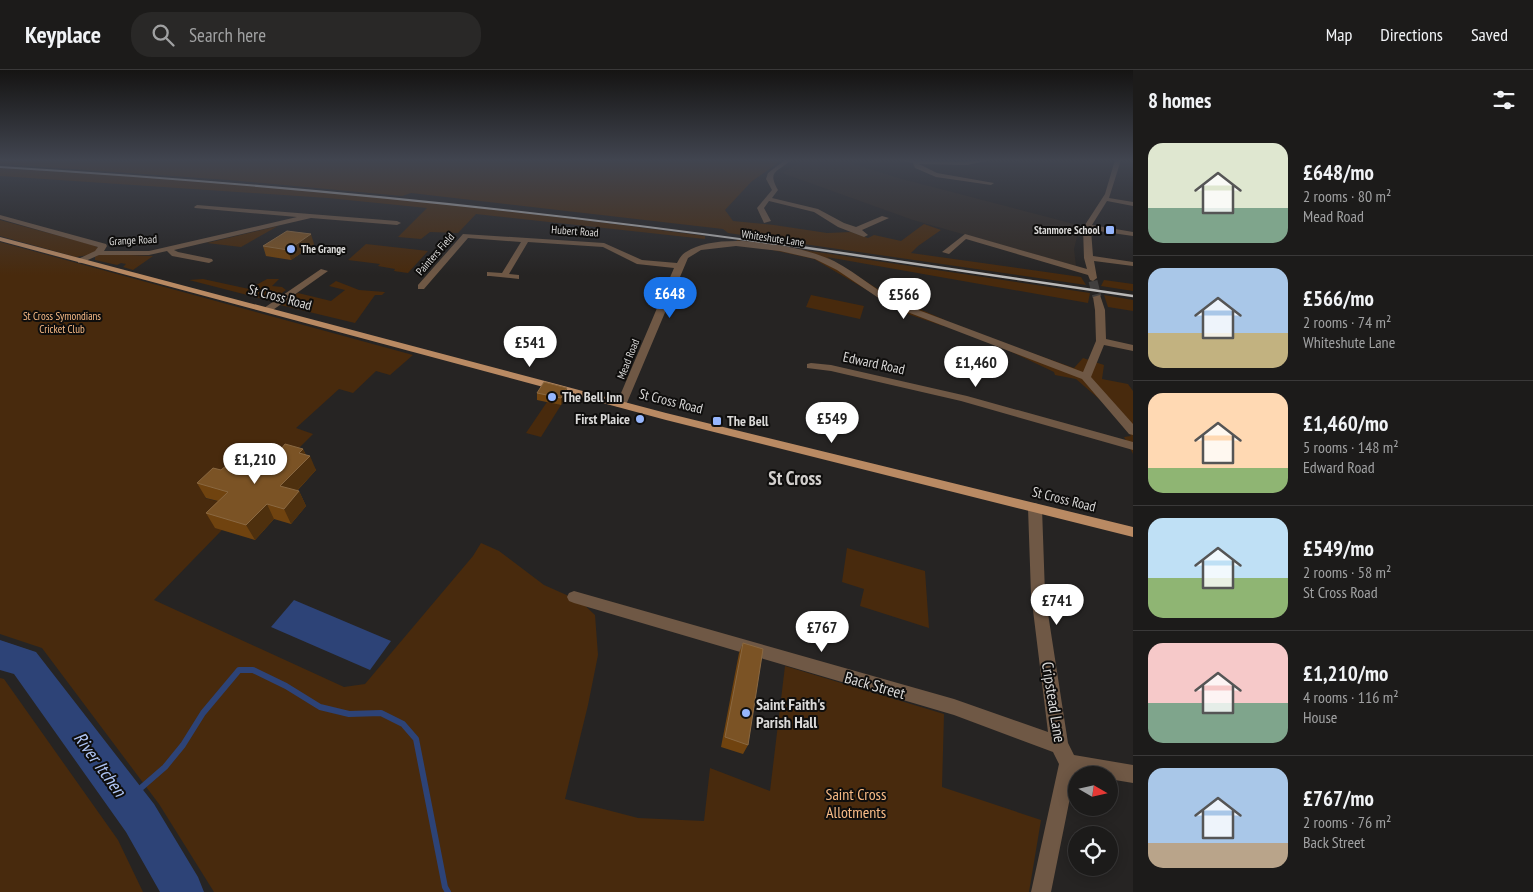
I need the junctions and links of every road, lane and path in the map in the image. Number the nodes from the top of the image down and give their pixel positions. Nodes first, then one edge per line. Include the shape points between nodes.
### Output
1 (768, 199) joint
2 (1105, 199) joint
3 (1133, 204) edge
4 (197, 207) dead end
5 (312, 216) junction
6 (0, 217) edge
7 (884, 218) dead end
8 (767, 221) dead end
9 (397, 223) dead end
10 (1088, 227) junction
11 (856, 230) junction
12 (1133, 234) edge
13 (864, 235) dead end
14 (466, 236) joint
15 (0, 239) edge
16 (526, 239) junction
17 (730, 244) joint
18 (169, 249) junction
19 (946, 252) dead end
20 (98, 253) junction
21 (1088, 258) junction
22 (81, 261) junction
23 (208, 261) dead end
24 (1133, 264) edge
25 (678, 266) junction
26 (324, 271) dead end
27 (490, 274) dead end
28 (504, 276) junction
29 (516, 277) dead end
30 (421, 287) dead end
31 (1097, 297) tunnel mouth
32 (267, 310) junction
33 (1101, 341) junction
34 (1133, 348) edge
35 (811, 366) dead end
36 (1086, 376) junction
37 (621, 405) junction
38 (1133, 431) edge
39 (1133, 446) edge
40 (1035, 508) junction
41 (1133, 532) edge
42 (574, 597) dead end
43 (1059, 745) junction
44 (1068, 763) junction
45 (1133, 774) edge
46 (1041, 892) edge

1 - 8 street via 760,208
1 - 11 street via 816,210
2 - 3 street
2 - 10 street
4 - 5 street
5 - 9 street
5 - 18 street, Grange Road
6 - 20 street, Grange Road via 103,246
7 - 11 street
10 - 12 street
10 - 21 street
11 - 13 street
14 - 16 street, Hubert Road
14 - 30 street, Painters Field
15 - 22 main road, St Cross Road
16 - 25 street, Hubert Road via 604,245 628,259 645,264
16 - 28 street
17 - 25 street, Mead Road via 709,246 687,254
17 - 36 street, Whiteshute Lane via 774,248 816,257 899,306
18 - 20 street, Grange Road via 137,254
18 - 23 street, Grange Road via 175,254
19 - 21 street via 965,236 1092,277
20 - 22 street, Grange Road
21 - 24 street
22 - 32 main road, St Cross Road
25 - 37 street, Mead Road
26 - 32 street
27 - 28 street
28 - 29 street
31 - 33 street
32 - 37 main road, St Cross Road
33 - 34 street
33 - 36 street
35 - 39 street, Edward Road via 963,398
36 - 38 street
37 - 40 main road, St Cross Road
40 - 41 main road, St Cross Road
40 - 43 street, Cripstead Lane via 1038,594
42 - 43 street, Back Street via 954,707
43 - 44 street, Cripstead Lane
44 - 45 street
44 - 46 street

